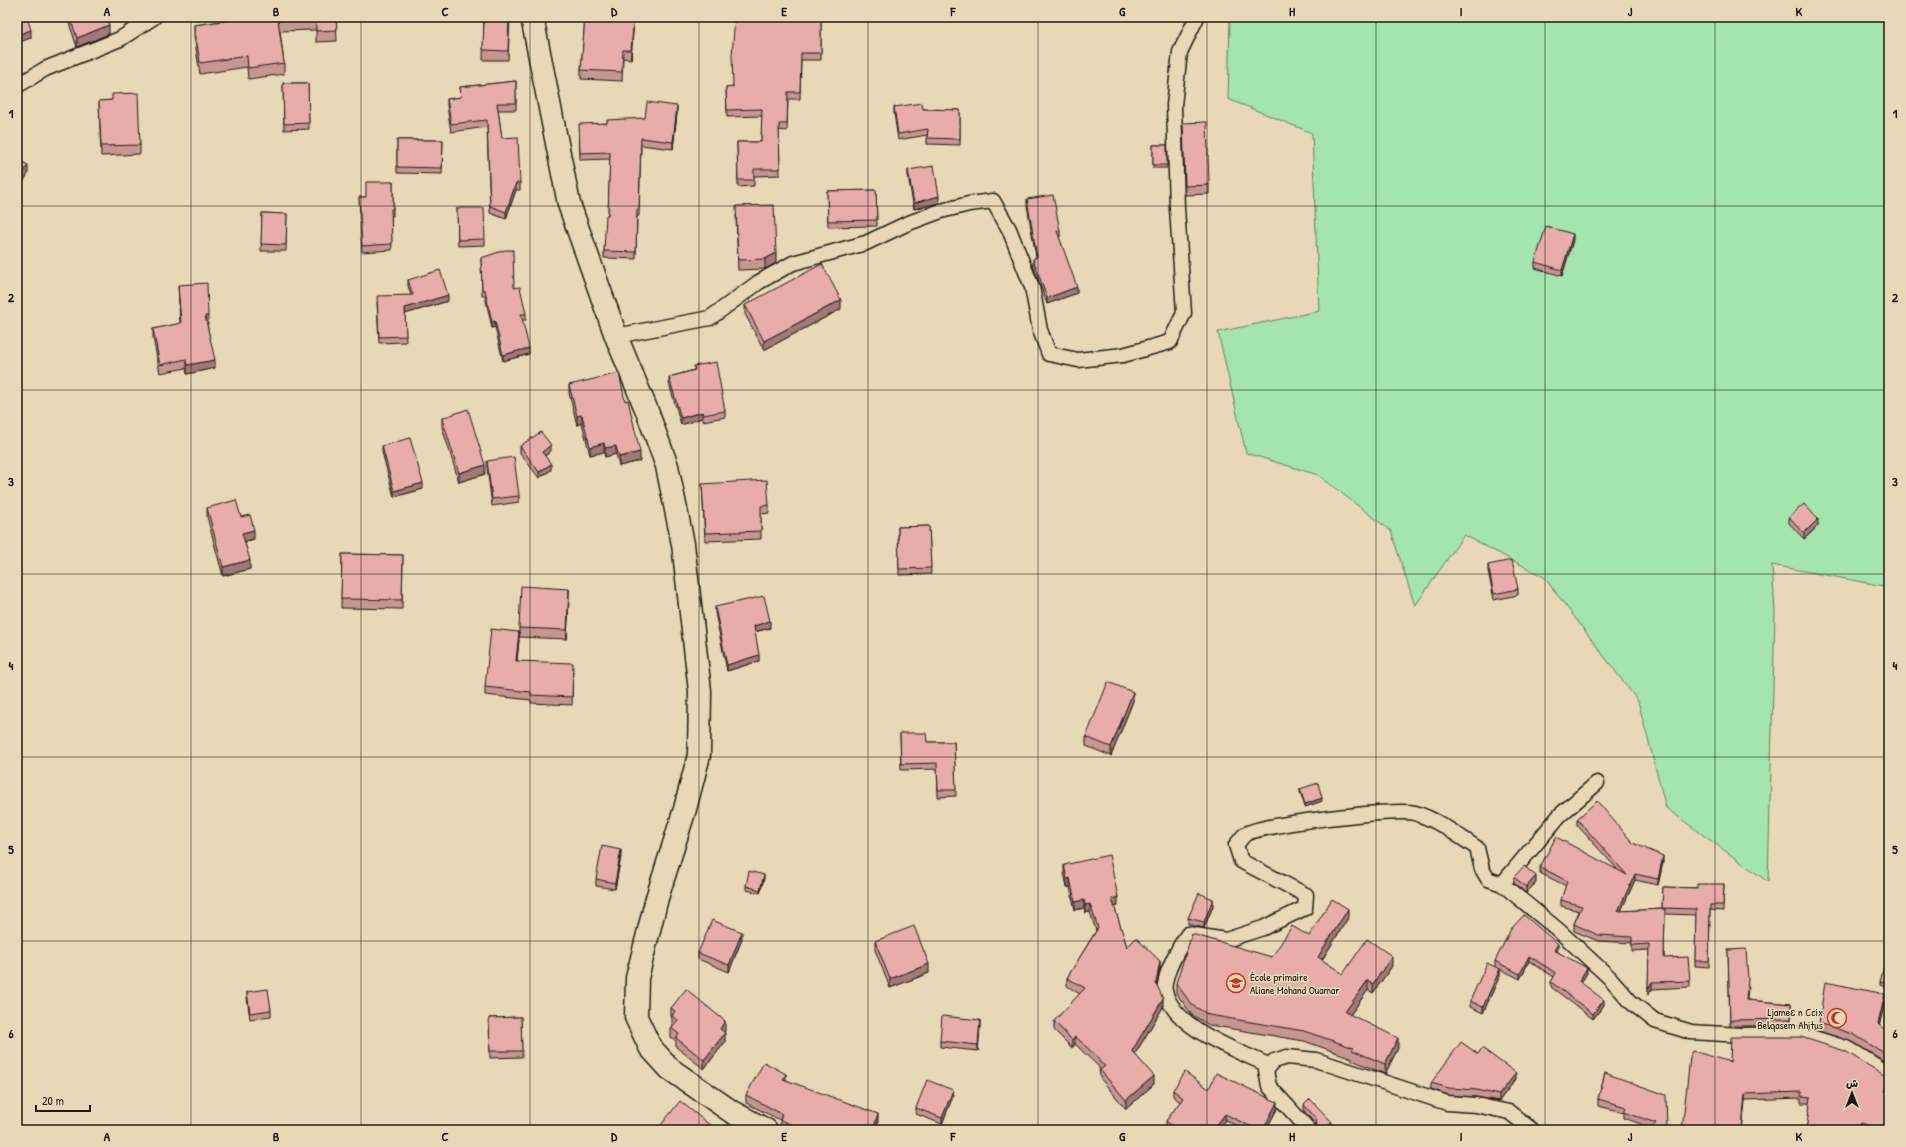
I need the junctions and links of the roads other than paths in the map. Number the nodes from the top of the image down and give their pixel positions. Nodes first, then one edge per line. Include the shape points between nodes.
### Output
1 (154, 17) edge
2 (532, 17) edge
3 (1197, 17) edge
4 (17, 86) edge
5 (616, 336) junction
6 (1597, 783) dead end
7 (1502, 884) junction
8 (1270, 1066) junction
9 (1889, 1074) edge
10 (766, 1130) edge
11 (1309, 1130) edge
12 (1532, 1130) edge

1 - 4 street via 120,39 45,69
2 - 5 main road via 569,204
3 - 5 street via 1180,52 1174,105 1184,313 1170,342 1123,355 1078,360 1049,354 1040,330 1032,287 1009,229 993,201 941,211 866,243 793,263 759,282 710,318
5 - 10 main road via 667,466 683,544 700,691 699,755 657,898 637,978 636,1017 650,1047 670,1069 732,1112
6 - 7 street via 1560,815
7 - 8 street via 1488,879 1482,869 1477,848 1443,826 1414,813 1388,811 1276,826 1245,834 1236,845 1241,861 1306,895 1305,908 1263,928 1226,940 1188,934 1172,962 1165,989 1174,1010 1197,1030
7 - 9 street via 1557,929 1610,978 1631,1002 1656,1021 1691,1032 1741,1035 1801,1034 1849,1049
8 - 11 street via 1266,1070 1269,1086
8 - 12 street via 1274,1061 1287,1057 1316,1060 1447,1102 1509,1112

